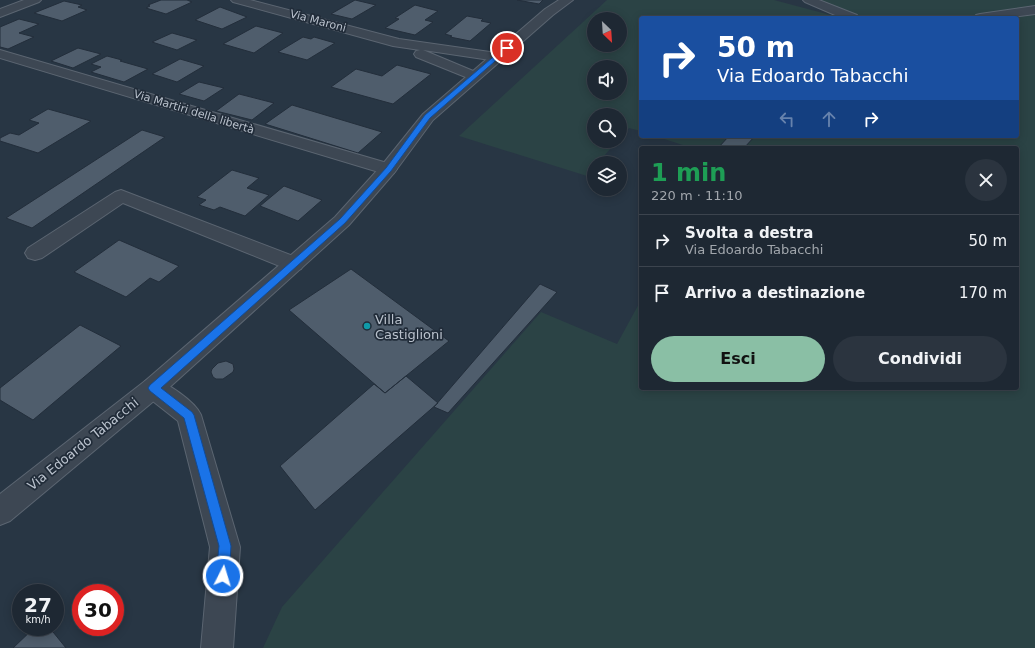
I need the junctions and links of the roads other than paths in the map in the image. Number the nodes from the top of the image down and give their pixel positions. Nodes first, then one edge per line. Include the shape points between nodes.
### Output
1 (35, 0) edge
2 (237, 0) edge
3 (566, 0) edge
4 (809, 0) edge
5 (1035, 10) edge
6 (0, 13) edge
7 (848, 16) edge
8 (994, 16) edge
9 (398, 43) junction
10 (0, 54) edge
11 (497, 57) junction
12 (473, 76) junction
13 (388, 170) junction
14 (35, 253) dead end
15 (294, 264) junction
16 (153, 388) junction
17 (0, 511) edge
18 (217, 648) edge

1 - 6 street
2 - 9 street, Via Maroni
3 - 11 street, Via Edoardo Tabacchi
4 - 7 street
5 - 8 street
9 - 11 street, Via Maroni
9 - 12 street, Via Maroni
10 - 13 street, Via Martiri della libertà
11 - 12 street, Via Edoardo Tabacchi
12 - 13 street, Via Edoardo Tabacchi via 428,117
13 - 15 street, Via Edoardo Tabacchi via 342,221
14 - 15 street via 121,196
15 - 16 street, Via Edoardo Tabacchi
16 - 17 street, Via Edoardo Tabacchi
16 - 18 street via 189,415 225,546

